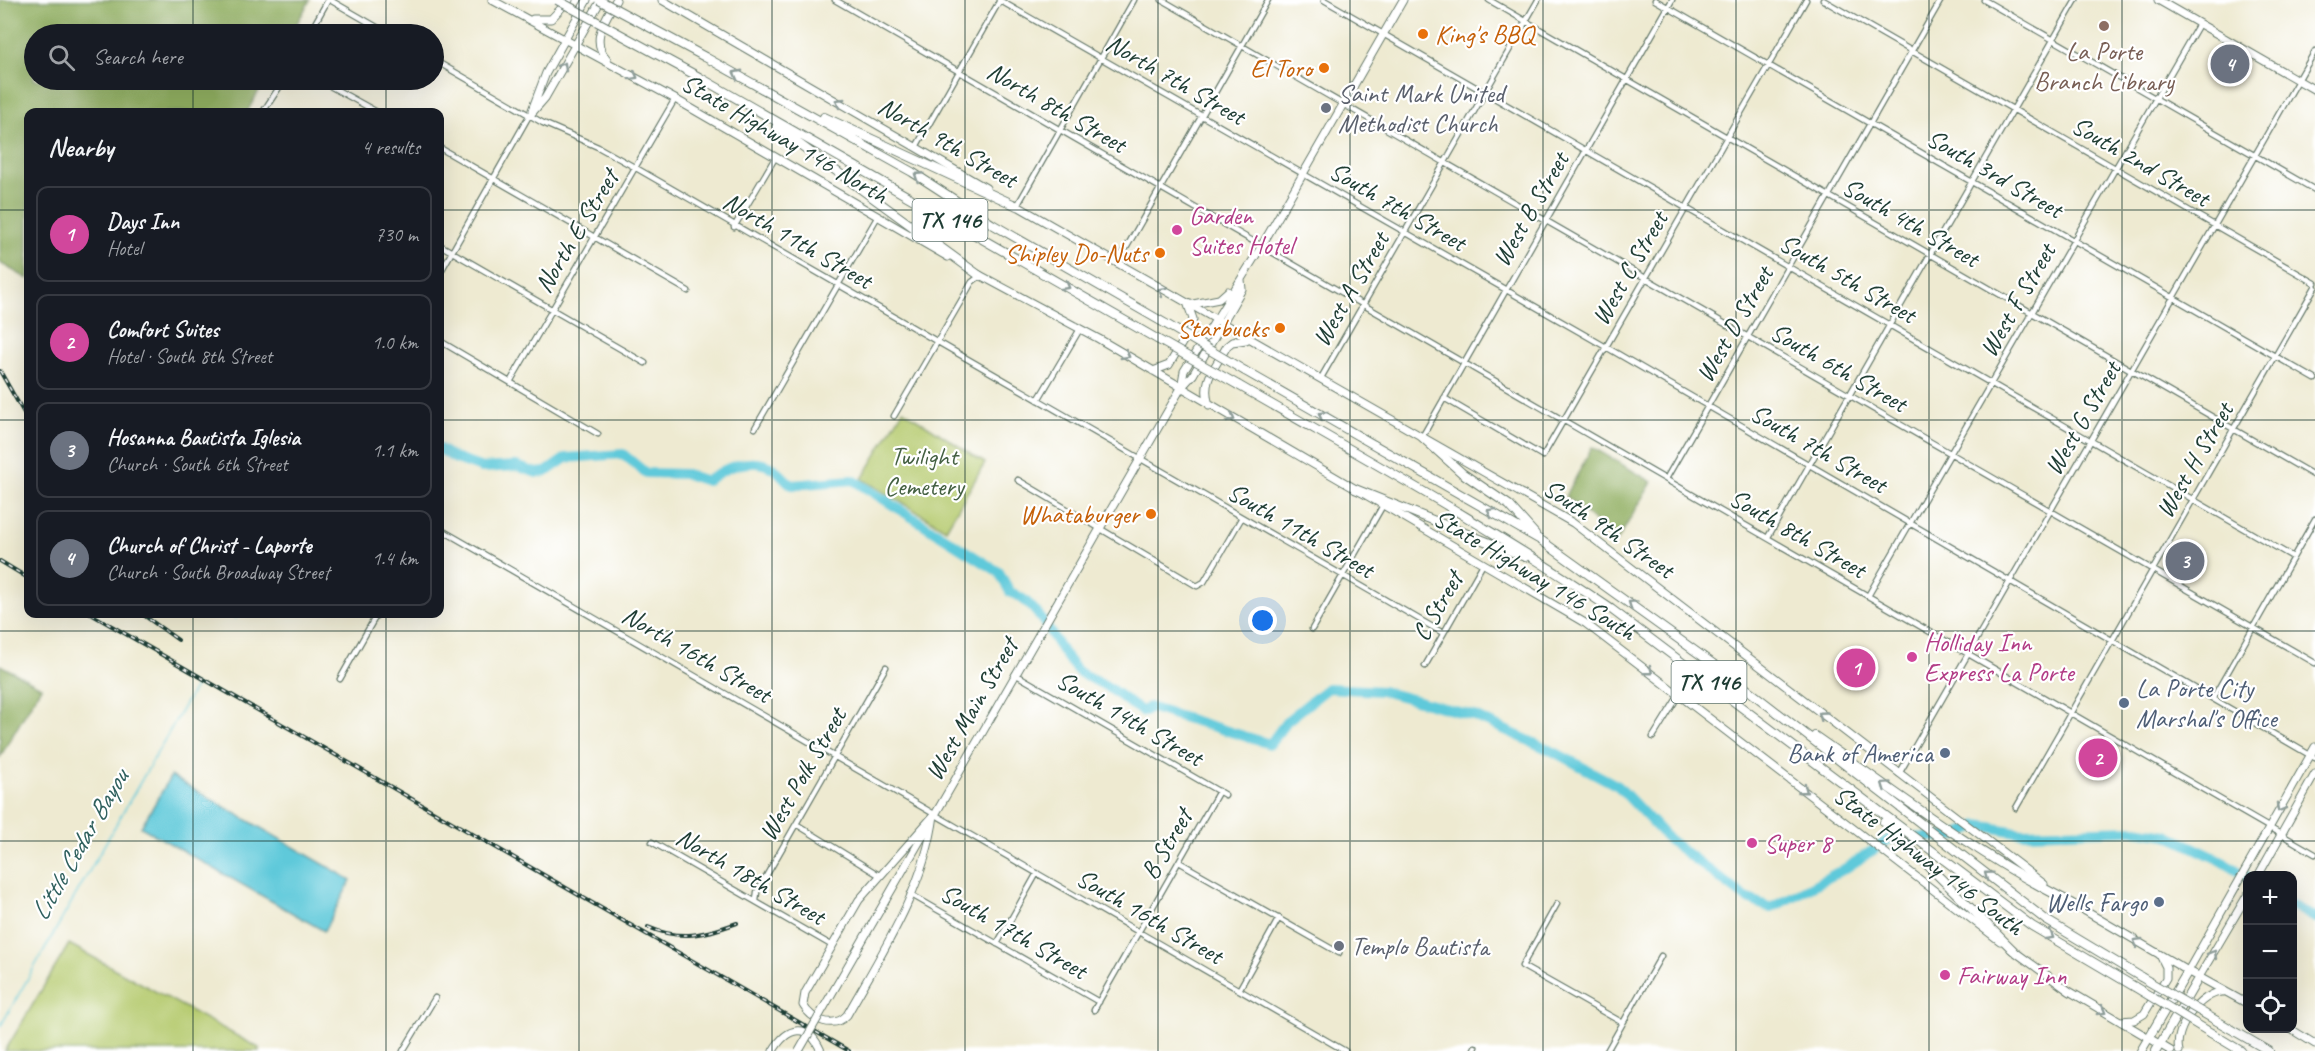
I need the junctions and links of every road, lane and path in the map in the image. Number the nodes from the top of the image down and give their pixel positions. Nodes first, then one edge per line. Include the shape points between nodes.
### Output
1 (329, 0) edge
2 (492, 0) edge
3 (557, 0) edge
4 (569, 0) edge
5 (587, 0) edge
6 (600, 0) edge
7 (616, 0) edge
8 (662, 0) edge
9 (835, 0) edge
10 (1000, 0) edge
11 (1134, 0) edge
12 (1162, 0) edge
13 (1268, 0) edge
14 (1324, 0) edge
15 (1403, 0) edge
16 (1489, 0) edge
17 (1538, 0) edge
18 (1655, 0) edge
19 (1672, 0) edge
20 (1806, 0) edge
21 (1823, 0) edge
22 (1941, 0) edge
23 (1984, 0) edge
24 (2076, 0) edge
25 (2158, 0) edge
26 (1668, 7) junction
27 (528, 18) junction
28 (1526, 21) junction
29 (315, 24) edge
30 (371, 24) edge
31 (2199, 24) junction
32 (1383, 34) junction
33 (565, 38) junction
34 (2053, 39) junction
35 (576, 44) junction
36 (1242, 45) junction
37 (1911, 51) junction
38 (2315, 51) edge
39 (1101, 58) junction
40 (610, 63) junction
41 (1768, 65) junction
42 (444, 66) edge
43 (958, 73) junction
44 (1626, 80) junction
45 (2298, 81) junction
46 (277, 90) edge
47 (338, 90) edge
48 (2315, 90) edge
49 (769, 91) junction
50 (1485, 92) junction
51 (2156, 98) junction
52 (675, 99) junction
53 (741, 102) junction
54 (1344, 103) junction
55 (266, 108) edge
56 (370, 108) edge
57 (2013, 110) junction
58 (530, 115) junction
59 (1202, 117) junction
60 (1870, 124) junction
61 (1059, 131) junction
62 (1727, 137) junction
63 (916, 147) junction
64 (444, 150) edge
65 (1586, 150) junction
66 (2255, 156) junction
67 (776, 158) junction
68 (1444, 163) junction
69 (636, 168) junction
70 (2115, 168) junction
71 (1303, 175) junction
72 (492, 179) junction
73 (1971, 182) junction
74 (1160, 189) junction
75 (2315, 190) edge
76 (1830, 196) junction
77 (1017, 206) junction
78 (1686, 208) junction
79 (878, 216) junction
80 (1546, 220) junction
81 (2215, 226) junction
82 (734, 227) junction
83 (1405, 232) junction
84 (595, 238) junction
85 (2074, 240) junction
86 (444, 247) edge
87 (1261, 247) junction
88 (452, 252) junction
89 (1930, 255) junction
90 (1117, 264) junction
91 (444, 266) edge
92 (1789, 267) junction
93 (980, 276) junction
94 (1646, 278) junction
95 (1241, 280) junction
96 (2315, 285) edge
97 (837, 286) junction
98 (688, 291) dead end
99 (1506, 291) junction
100 (2174, 298) junction
101 (1188, 305) junction
102 (1363, 305) junction
103 (552, 310) junction
104 (2031, 314) junction
105 (1213, 320) junction
106 (1221, 324) junction
107 (1890, 324) junction
108 (1080, 329) junction
109 (1749, 338) junction
110 (1249, 339) junction
111 (936, 342) junction
112 (444, 343) edge
113 (1606, 347) junction
114 (2276, 356) junction
115 (645, 363) dead end
116 (1464, 363) junction
117 (1153, 371) junction
118 (2132, 371) junction
119 (1321, 378) junction
120 (2315, 379) edge
121 (510, 382) junction
122 (1991, 383) junction
123 (1181, 388) junction
124 (1849, 395) junction
125 (1444, 398) junction
126 (1038, 400) junction
127 (1209, 405) junction
128 (1708, 407) junction
129 (894, 416) dead end
130 (1564, 420) junction
131 (755, 428) dead end
132 (2234, 429) junction
133 (598, 434) dead end
134 (1422, 438) junction
135 (2091, 442) junction
136 (1951, 453) junction
137 (1140, 460) junction
138 (1810, 465) junction
139 (2315, 476) edge
140 (1666, 479) junction
141 (1018, 480) dead end
142 (1355, 489) junction
143 (2193, 500) junction
144 (1382, 507) junction
145 (2051, 512) junction
146 (1241, 519) junction
147 (2315, 519) edge
148 (1911, 523) junction
149 (1101, 528) junction
150 (444, 531) edge
151 (1768, 537) junction
152 (1542, 541) junction
153 (2293, 557) junction
154 (1483, 564) junction
155 (1548, 567) junction
156 (2153, 569) junction
157 (1342, 576) junction
158 (2011, 581) junction
159 (1868, 596) junction
160 (375, 618) edge
161 (2254, 627) junction
162 (1312, 629) dead end
163 (1443, 633) junction
164 (2112, 639) junction
165 (1969, 654) junction
166 (2315, 663) edge
167 (1425, 666) dead end
168 (886, 667) dead end
169 (1015, 674) junction
170 (1730, 676) junction
171 (340, 680) dead end
172 (1679, 695) junction
173 (2213, 698) junction
174 (2071, 711) junction
175 (1653, 738) dead end
176 (2315, 747) edge
177 (835, 755) junction
178 (2313, 756) edge
179 (1899, 774) junction
180 (2315, 774) edge
181 (1219, 791) junction
182 (1225, 795) dead end
183 (2016, 808) dead end
184 (934, 815) junction
185 (1952, 815) joint
186 (796, 824) junction
187 (1892, 824) junction
188 (2269, 827) junction
189 (2281, 834) junction
190 (652, 842) dead end
191 (2315, 854) edge
192 (1179, 862) junction
193 (2261, 871) edge
194 (1036, 873) junction
195 (879, 875) junction
196 (910, 894) junction
197 (2229, 897) junction
198 (2066, 900) junction
199 (756, 901) junction
200 (2243, 902) edge
201 (1557, 904) dead end
202 (2241, 906) junction
203 (1279, 918) junction
204 (1138, 932) junction
205 (998, 944) junction
206 (831, 945) junction
207 (2014, 951) junction
208 (1340, 953) dead end
209 (2159, 954) junction
210 (1661, 956) dead end
211 (2188, 971) junction
212 (2199, 977) junction
213 (1239, 990) junction
214 (2226, 992) junction
215 (435, 998) dead end
216 (1099, 1002) junction
217 (2243, 1002) edge
218 (1094, 1010) dead end
219 (2120, 1021) junction
220 (1623, 1023) junction
221 (2296, 1033) edge
222 (2148, 1038) junction
223 (2315, 1044) edge
224 (2158, 1048) edge
225 (1342, 1050) edge
226 (403, 1051) edge
227 (773, 1051) edge
228 (799, 1051) edge
229 (821, 1051) edge
230 (1607, 1051) edge
231 (2141, 1051) edge
232 (2171, 1051) edge
233 (2179, 1051) edge
234 (2241, 1051) edge
235 (2269, 1051) edge

1 - 29 street
1 - 30 street
2 - 27 main road, State Highway 146 North
3 - 53 highway, TX 146, bridge
4 - 27 main road via 551,19
5 - 33 main road
6 - 35 main road
49 -> 6 highway, TX 146, bridge
7 - 40 main road via 598,38 601,54
63 -> 8 main road, North 9th Street
9 - 43 street, North 8th Street
10 - 39 street, North 7th Street
10 - 43 street
11 - 39 street
12 - 36 street, South 6th Street
13 - 36 street
14 - 32 street, South 5th Street
15 - 32 main road, West Main Street
16 - 28 street, South 4th Street
17 - 28 street, West A Street
18 - 26 street, South 3rd Street
19 - 26 street, West B Street
20 - 41 street, West C Street
21 - 37 street, South 2nd Street
22 - 37 street, West D Street
23 - 34 street
24 - 34 street
25 - 31 main road
26 - 41 street, South 3rd Street
26 - 44 street, West B Street
27 - 33 main road, State Highway 146 North
28 - 44 street, South 4th Street
28 - 50 street, West A Street
31 - 45 main road
31 - 51 street, West F Street
32 - 50 street, South 5th Street
32 - 54 main road, West Main Street
33 - 35 main road, State Highway 146 North
33 - 58 main road
34 - 51 street
34 - 57 street
35 - 40 main road, State Highway 146 North
58 -> 35 main road via 545,98
36 - 54 street, South 6th Street
36 - 59 street
37 - 57 street, South 2nd Street
37 - 60 street, West D Street
38 - 45 street, West G Street
39 - 59 street, North 7th Street
39 - 61 street
40 -> 52 main road, State Highway 146 North
41 - 60 street, South 3rd Street
41 - 62 street, West C Street
42 - 58 street, North 11th Street
43 - 61 street, North 8th Street
43 - 63 street
44 - 62 street, South 4th Street
44 - 65 street, West B Street
45 - 48 main road
45 - 66 street, West G Street
46 - 55 street
47 - 56 street
49 - 77 highway
152 -> 49 highway, TX 146, bridge
50 - 65 street, South 5th Street
50 - 68 street, West A Street
51 - 66 street
51 - 70 street, West F Street
52 - 67 main road, State Highway 146 North
52 - 69 street, North E Street
53 - 93 highway
53 -> 155 highway, TX 146, bridge
54 - 68 street, South 6th Street
54 - 71 main road, West Main Street
57 - 70 street, South 2nd Street
57 - 73 street
58 - 69 street, North 11th Street
58 - 72 street
59 - 71 street, North 7th Street
59 - 74 street
60 - 73 street, South 3rd Street
60 - 76 street, West D Street
61 - 74 street, North 8th Street
61 - 77 street
62 - 76 street, South 4th Street
62 - 78 street, West C Street
63 - 77 main road, North 9th Street
64 - 72 street
65 - 78 street, South 5th Street
65 - 80 street, West B Street
66 - 75 street
66 - 81 street, West G Street
67 - 79 main road, State Highway 146 North
67 - 82 street
68 - 80 street, South 6th Street
68 - 83 street, West A Street
69 - 82 street, North 11th Street
69 - 84 street, North E Street
70 - 81 street, South 2nd Street
70 - 85 street, West F Street
71 - 83 street, South 7th Street
71 - 87 main road, West Main Street
72 - 84 street
72 - 88 street
73 - 85 street, South 3rd Street
73 - 89 street
74 - 87 street, North 8th Street
74 - 90 street
76 - 89 street, South 4th Street
76 - 92 street, West D Street
77 - 90 main road, North 9th Street
78 - 92 street, South 5th Street
78 - 94 street, West C Street
79 - 93 main road, State Highway 146 North
79 - 97 street
80 - 94 street, South 6th Street
80 - 99 street, West B Street
81 - 96 street, South 2nd Street
81 - 100 street, West G Street
82 - 97 street, North 11th Street
83 - 99 street, South 7th Street
83 - 102 street, West A Street
84 - 98 street
84 - 103 street, North E Street
85 - 100 street, South 3rd Street
85 - 104 street, West F Street
86 - 88 street
87 - 95 main road, West Main Street
87 - 102 street, South 8th Street
88 - 91 street
88 - 103 street
89 - 104 street, South 4th Street
89 - 107 street
101 -> 90 main road, North 9th Street
92 - 107 street, South 5th Street
92 - 109 street, West D Street
93 - 108 main road, State Highway 146 North
93 - 111 street via 972,282
94 - 109 street, South 6th Street
94 - 113 street, West C Street
95 - 101 main road via 1219,299
95 - 105 main road, West Main Street
95 - 106 main road, West Main Street via 1242,289
96 - 114 street, West H Street
97 - 111 street, North 11th Street
97 - 131 street
99 - 113 street, South 7th Street
99 - 116 street, West B Street
100 - 114 street, South 3rd Street
100 - 118 street, West G Street
101 - 105 main road, North 9th Street
101 - 117 main road via 1193,319 1191,328 1169,365
102 - 116 street, South 8th Street
102 - 119 street, West A Street
103 - 115 street
103 - 121 street, North E Street
104 - 118 street, South 4th Street
104 - 122 street, West F Street
105 - 106 main road, South 9th Street
105 - 123 main road, West Main Street via 1184,370
106 - 110 main road, South 9th Street
106 - 123 main road, West Main Street via 1193,375
107 - 122 street, South 5th Street
107 - 124 street
108 -> 117 main road, State Highway 146 North
108 - 126 street
109 - 124 street, South 6th Street
109 - 128 street, West D Street
110 - 119 main road, South 9th Street
110 - 127 main road via 1227,346 1206,382
111 - 126 street, North 11th Street
111 - 129 street
112 - 121 street
113 - 128 street, South 7th Street
113 - 130 street, West C Street
114 - 120 street, South 3rd Street
114 - 132 street, West H Street
116 - 125 street, West B Street
116 - 130 street, South 8th Street
117 - 123 main road, State Highway 146 North
118 - 132 street, South 4th Street
118 - 135 street, West G Street
119 - 134 main road, South 9th Street
121 - 133 street
122 - 135 street, South 5th Street
122 - 136 street, West F Street
123 - 127 main road, State Highway 146 South
123 - 137 main road, West Main Street
124 - 136 street, South 6th Street
124 - 138 street
125 - 130 street, West C Street via 1543,456
125 - 134 street, West B Street
126 - 137 street, North 11th Street
127 -> 142 main road, State Highway 146 South
128 - 138 street, South 7th Street
128 - 140 street, West D Street
130 - 140 street, South 8th Street
132 - 139 street, South 4th Street
132 - 143 street, West H Street
134 - 152 highway via 1462,473 1509,505
179 -> 134 main road, South 9th Street via 1573,523
135 - 143 street, South 5th Street
135 - 145 street, West G Street
136 - 145 street, South 6th Street
136 - 148 street, West F Street
137 - 146 street, South 11th Street
137 - 149 main road, West Main Street
138 - 148 street, South 7th Street
138 - 151 street
140 - 151 street, South 8th Street
141 - 149 street
142 - 144 main road, State Highway 146 South
142 - 155 highway
143 - 153 street, South 5th Street
143 - 156 street, West H Street
144 - 154 main road, State Highway 146 South
144 - 157 street
145 - 156 street, South 6th Street
145 - 158 street, West G Street
146 - 149 street via 1197,586
146 - 157 street, South 11th Street
147 - 153 street
148 - 158 street, South 7th Street
148 - 159 street, West F Street
149 - 169 main road, West Main Street
150 - 177 street, North 16th Street
151 - 159 street, South 8th Street
170 -> 152 highway, TX 146
153 - 161 street
154 - 163 street, C Street
154 -> 172 main road, State Highway 146 South via 1585,623
155 - 187 highway, TX 146 via 1620,616
156 - 161 street, South 6th Street
156 - 164 street, West H Street
157 - 162 street
157 - 163 street, South 11th Street
158 - 164 street, South 7th Street
158 - 165 street, West G Street
159 - 165 street, South 8th Street
160 - 171 street
161 - 166 street, South 6th Street
161 - 173 street
163 - 167 street, C Street
164 - 173 street, South 7th Street
164 - 174 street, West H Street
165 - 174 street, South 8th Street
165 - 179 street, West G Street
168 - 177 street, West Polk Street
169 - 181 street, South 14th Street
169 - 184 main road, West Main Street
198 -> 170 highway via 2012,873 1969,845
235 -> 170 highway, TX 146, bridge via 2046,920
172 - 175 street
172 -> 207 main road, State Highway 146 South
173 - 178 street, South 7th Street
174 - 183 street, West H Street
174 - 188 street, South 8th Street
176 - 178 main road
177 - 184 street, North 16th Street
177 - 186 street, West Polk Street
178 -> 188 main road
179 - 185 main road, South 9th Street
180 - 189 main road
181 - 182 street, South 14th Street
181 - 192 street, B Street
184 - 194 street, South 16th Street
184 - 195 main road
184 - 196 main road via 930,843
184 - 228 main road, West Main Street, bridge
185 - 198 main road, State Highway 146 South
186 - 195 street
186 - 199 street, West Polk Street via 757,892
187 - 207 highway
187 -> 234 highway, bridge via 2032,926
188 - 189 street, South 8th Street
188 - 197 main road
189 - 191 street, South 8th Street
189 - 193 main road
190 - 199 street, North 18th Street
192 - 203 street
192 - 204 street, B Street
194 - 204 street, South 16th Street
194 - 205 street
195 - 206 main road
196 - 205 street, South 17th Street
196 - 206 main road via 891,938 847,1015 831,1024 808,1012 802,1001
197 - 202 main road
197 - 211 main road
209 -> 198 main road
199 - 206 street, North 18th Street
200 - 202 main road
201 - 220 street via 1522,966
212 -> 202 main road
203 - 208 street
203 - 213 street
204 - 213 street, South 16th Street
204 - 216 street, B Street
205 - 216 street, South 17th Street
207 -> 219 main road, State Highway 146 South via 2068,991
209 - 211 main road
209 - 219 main road via 2165,962 2166,978 2144,1014
210 - 220 street
211 - 212 main road
211 - 222 main road
212 - 214 main road
212 - 224 main road
213 - 225 street, South 16th Street
214 - 217 main road
214 - 233 main road via 2209,994 2198,1002 2180,1035
215 - 226 street
216 - 218 street, B Street
219 - 222 main road, State Highway 146 South
220 - 230 street
221 - 223 main road
222 - 224 main road, State Highway 146 South
222 - 231 main road
224 - 232 main road, State Highway 146 South
227 - 229 main road via 781,1037 798,1031 816,1041

